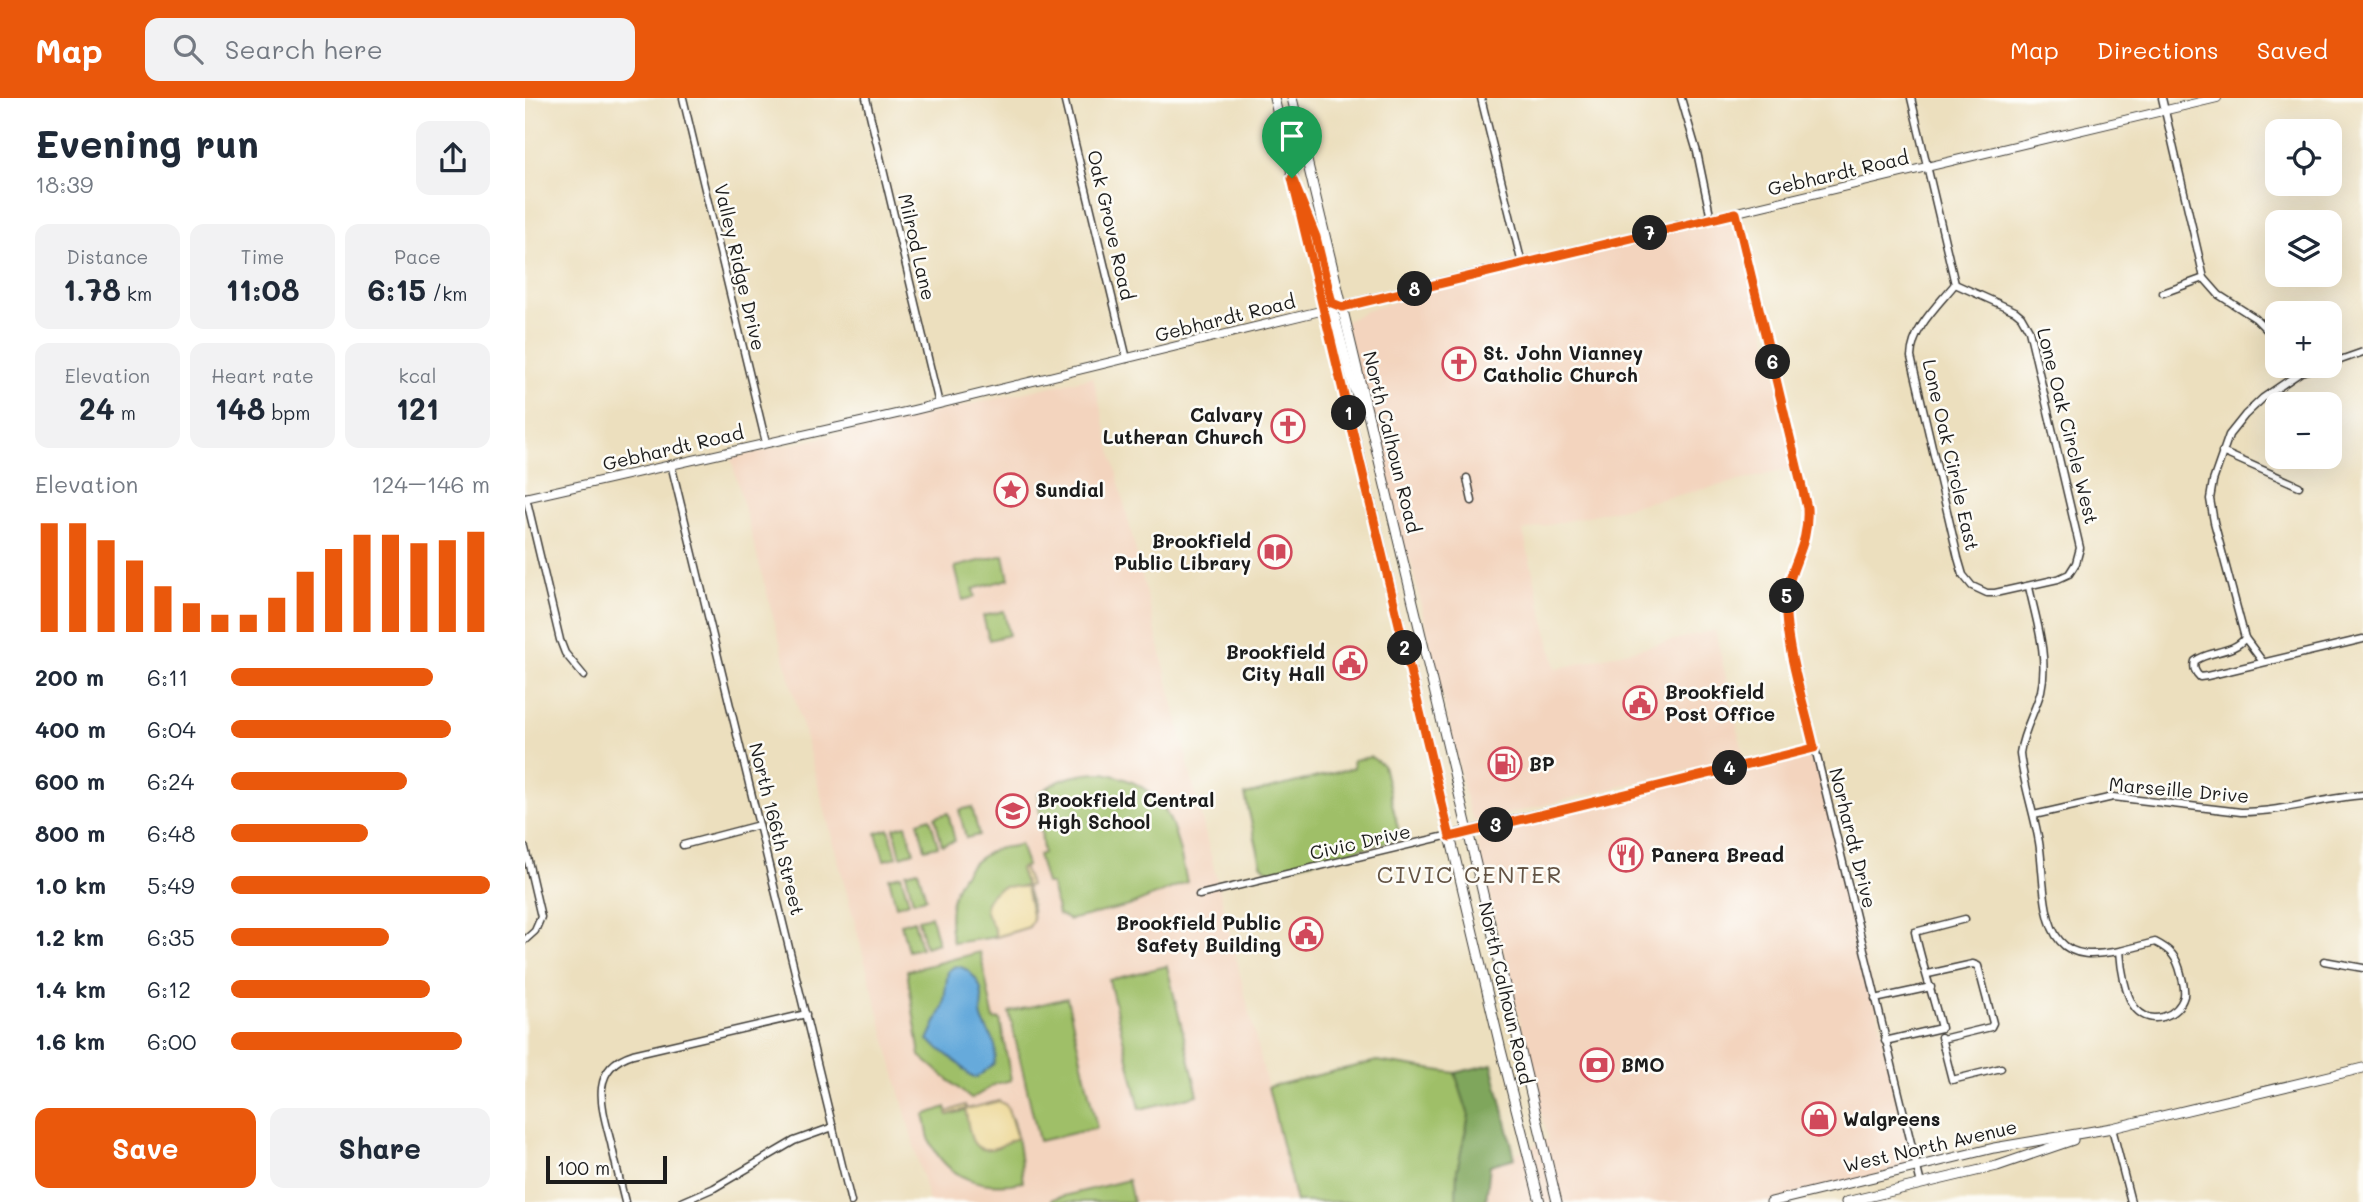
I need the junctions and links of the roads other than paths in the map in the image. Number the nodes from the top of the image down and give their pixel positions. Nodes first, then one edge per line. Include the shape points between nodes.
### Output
1 (683, 98) edge
2 (866, 98) edge
3 (1064, 98) edge
4 (1274, 98) edge
5 (1292, 98) edge
6 (1481, 98) edge
7 (1681, 98) edge
8 (1911, 98) edge
9 (2162, 98) edge
10 (2217, 98) edge
11 (2165, 111) junction
12 (1927, 167) junction
13 (1292, 178) junction
14 (1736, 213) junction
15 (1711, 219) junction
16 (1522, 264) junction
17 (2204, 278) junction
18 (1955, 284) junction
19 (2163, 293) dead end
20 (1342, 307) junction
21 (1324, 310) junction
22 (2265, 328) edge
23 (2363, 352) edge
24 (1127, 359) junction
25 (2342, 360) edge
26 (2287, 378) edge
27 (940, 404) junction
28 (1368, 412) junction
29 (766, 443) junction
30 (2222, 452) junction
31 (671, 464) junction
32 (1467, 478) dead end
33 (2299, 486) dead end
34 (525, 497) edge
35 (1472, 501) dead end
36 (2029, 587) junction
37 (2245, 638) junction
38 (2363, 639) edge
39 (2263, 662) junction
40 (584, 676) dead end
41 (1814, 748) junction
42 (2363, 795) edge
43 (2034, 815) junction
44 (759, 825) junction
45 (1468, 832) junction
46 (1450, 837) junction
47 (683, 845) dead end
48 (525, 848) edge
49 (1199, 895) dead end
50 (1965, 919) dead end
51 (525, 940) edge
52 (2120, 951) junction
53 (2324, 961) dead end
54 (2363, 968) edge
55 (1928, 974) junction
56 (1930, 987) junction
57 (1875, 999) junction
58 (806, 1014) junction
59 (1941, 1028) junction
60 (1942, 1039) junction
61 (1885, 1041) junction
62 (2001, 1068) dead end
63 (2363, 1068) edge
64 (833, 1127) junction
65 (2112, 1128) junction
66 (2098, 1131) junction
67 (1915, 1166) junction
68 (1921, 1184) junction
69 (625, 1202) edge
70 (682, 1202) edge
71 (852, 1202) edge
72 (1540, 1202) edge
73 (1557, 1202) edge
74 (1770, 1202) edge
75 (1846, 1202) edge
76 (2131, 1202) edge

1 - 29 street, Valley Ridge Drive
2 - 27 street, Milrod Lane
3 - 24 street, Oak Grove Road
4 - 13 main road, North Calhoun Road
5 - 20 main road, North Calhoun Road
6 - 16 street
7 - 15 street
8 - 12 street
9 - 11 street
10 - 11 street, Gebhardt Road
11 - 12 street, Gebhardt Road
11 - 17 street
12 - 14 street, Gebhardt Road
12 - 18 street
13 - 20 main road via 1316,237 1332,303
13 - 21 main road, North Calhoun Road
14 - 15 street, Gebhardt Road
14 - 41 street, Norhardt Drive via 1807,508 1807,534 1787,592 1786,611
15 - 16 street, Gebhardt Road
16 - 20 street, Gebhardt Road
17 - 19 street
17 - 22 street via 2219,295
18 - 36 street, Lone Oak Circle West via 2015,311 2026,323 2032,342 2080,548 2069,573
18 - 36 street, Lone Oak Circle East via 1925,320 1911,347 1920,402 1963,575 1987,593
20 - 21 street, Gebhardt Road
20 - 28 main road, North Calhoun Road
21 - 24 street, Gebhardt Road
21 - 28 main road via 1335,317 1353,387
21 - 46 main road, North Calhoun Road
23 - 25 street
24 - 27 street, Gebhardt Road
26 - 30 street via 2245,415
27 - 29 street, Gebhardt Road
28 - 45 main road, North Calhoun Road
29 - 31 street, Gebhardt Road
30 - 33 street
30 - 37 street via 2210,499
31 - 34 street, Gebhardt Road
31 - 44 street, North 166th Street
32 - 35 street
34 - 40 street via 560,640
36 - 43 street via 2044,666 2020,753
37 - 39 street
37 - 39 street via 2236,646 2200,657 2193,667 2196,673 2207,676
38 - 39 street
41 - 45 street, Civic Drive
41 - 57 street, Norhardt Drive
42 - 43 street, Marseille Drive via 2250,812 2113,797
43 - 52 street via 2046,904 2059,940 2082,954
44 - 47 street
44 - 58 street, North 166th Street
45 - 46 street, Civic Drive
45 - 73 main road, North Calhoun Road
46 - 49 street, Civic Drive
46 - 72 main road, North Calhoun Road
48 - 51 street via 541,917
50 - 55 street via 1916,932 1922,966
52 - 52 street via 2127,990 2138,1011 2158,1018 2176,1009 2184,989 2171,950 2155,942
53 - 54 street
55 - 56 street
55 - 60 street via 1979,966 1993,1023
56 - 57 street
56 - 59 street
57 - 61 street, Norhardt Drive
58 - 64 street, North 166th Street
58 - 69 street via 633,1054 611,1066 601,1101
59 - 60 street
59 - 61 street
60 - 62 street via 1952,1080
61 - 67 street, Norhardt Drive
63 - 65 main road, West North Avenue
64 - 70 street via 794,1140 724,1183
64 - 71 street, North 166th Street
65 - 66 main road, West North Avenue
65 - 76 street
66 - 67 main road, West North Avenue
66 - 68 main road, West North Avenue via 1997,1166
67 - 68 street, Norhardt Drive
67 - 74 main road, West North Avenue
68 - 75 main road, West North Avenue

